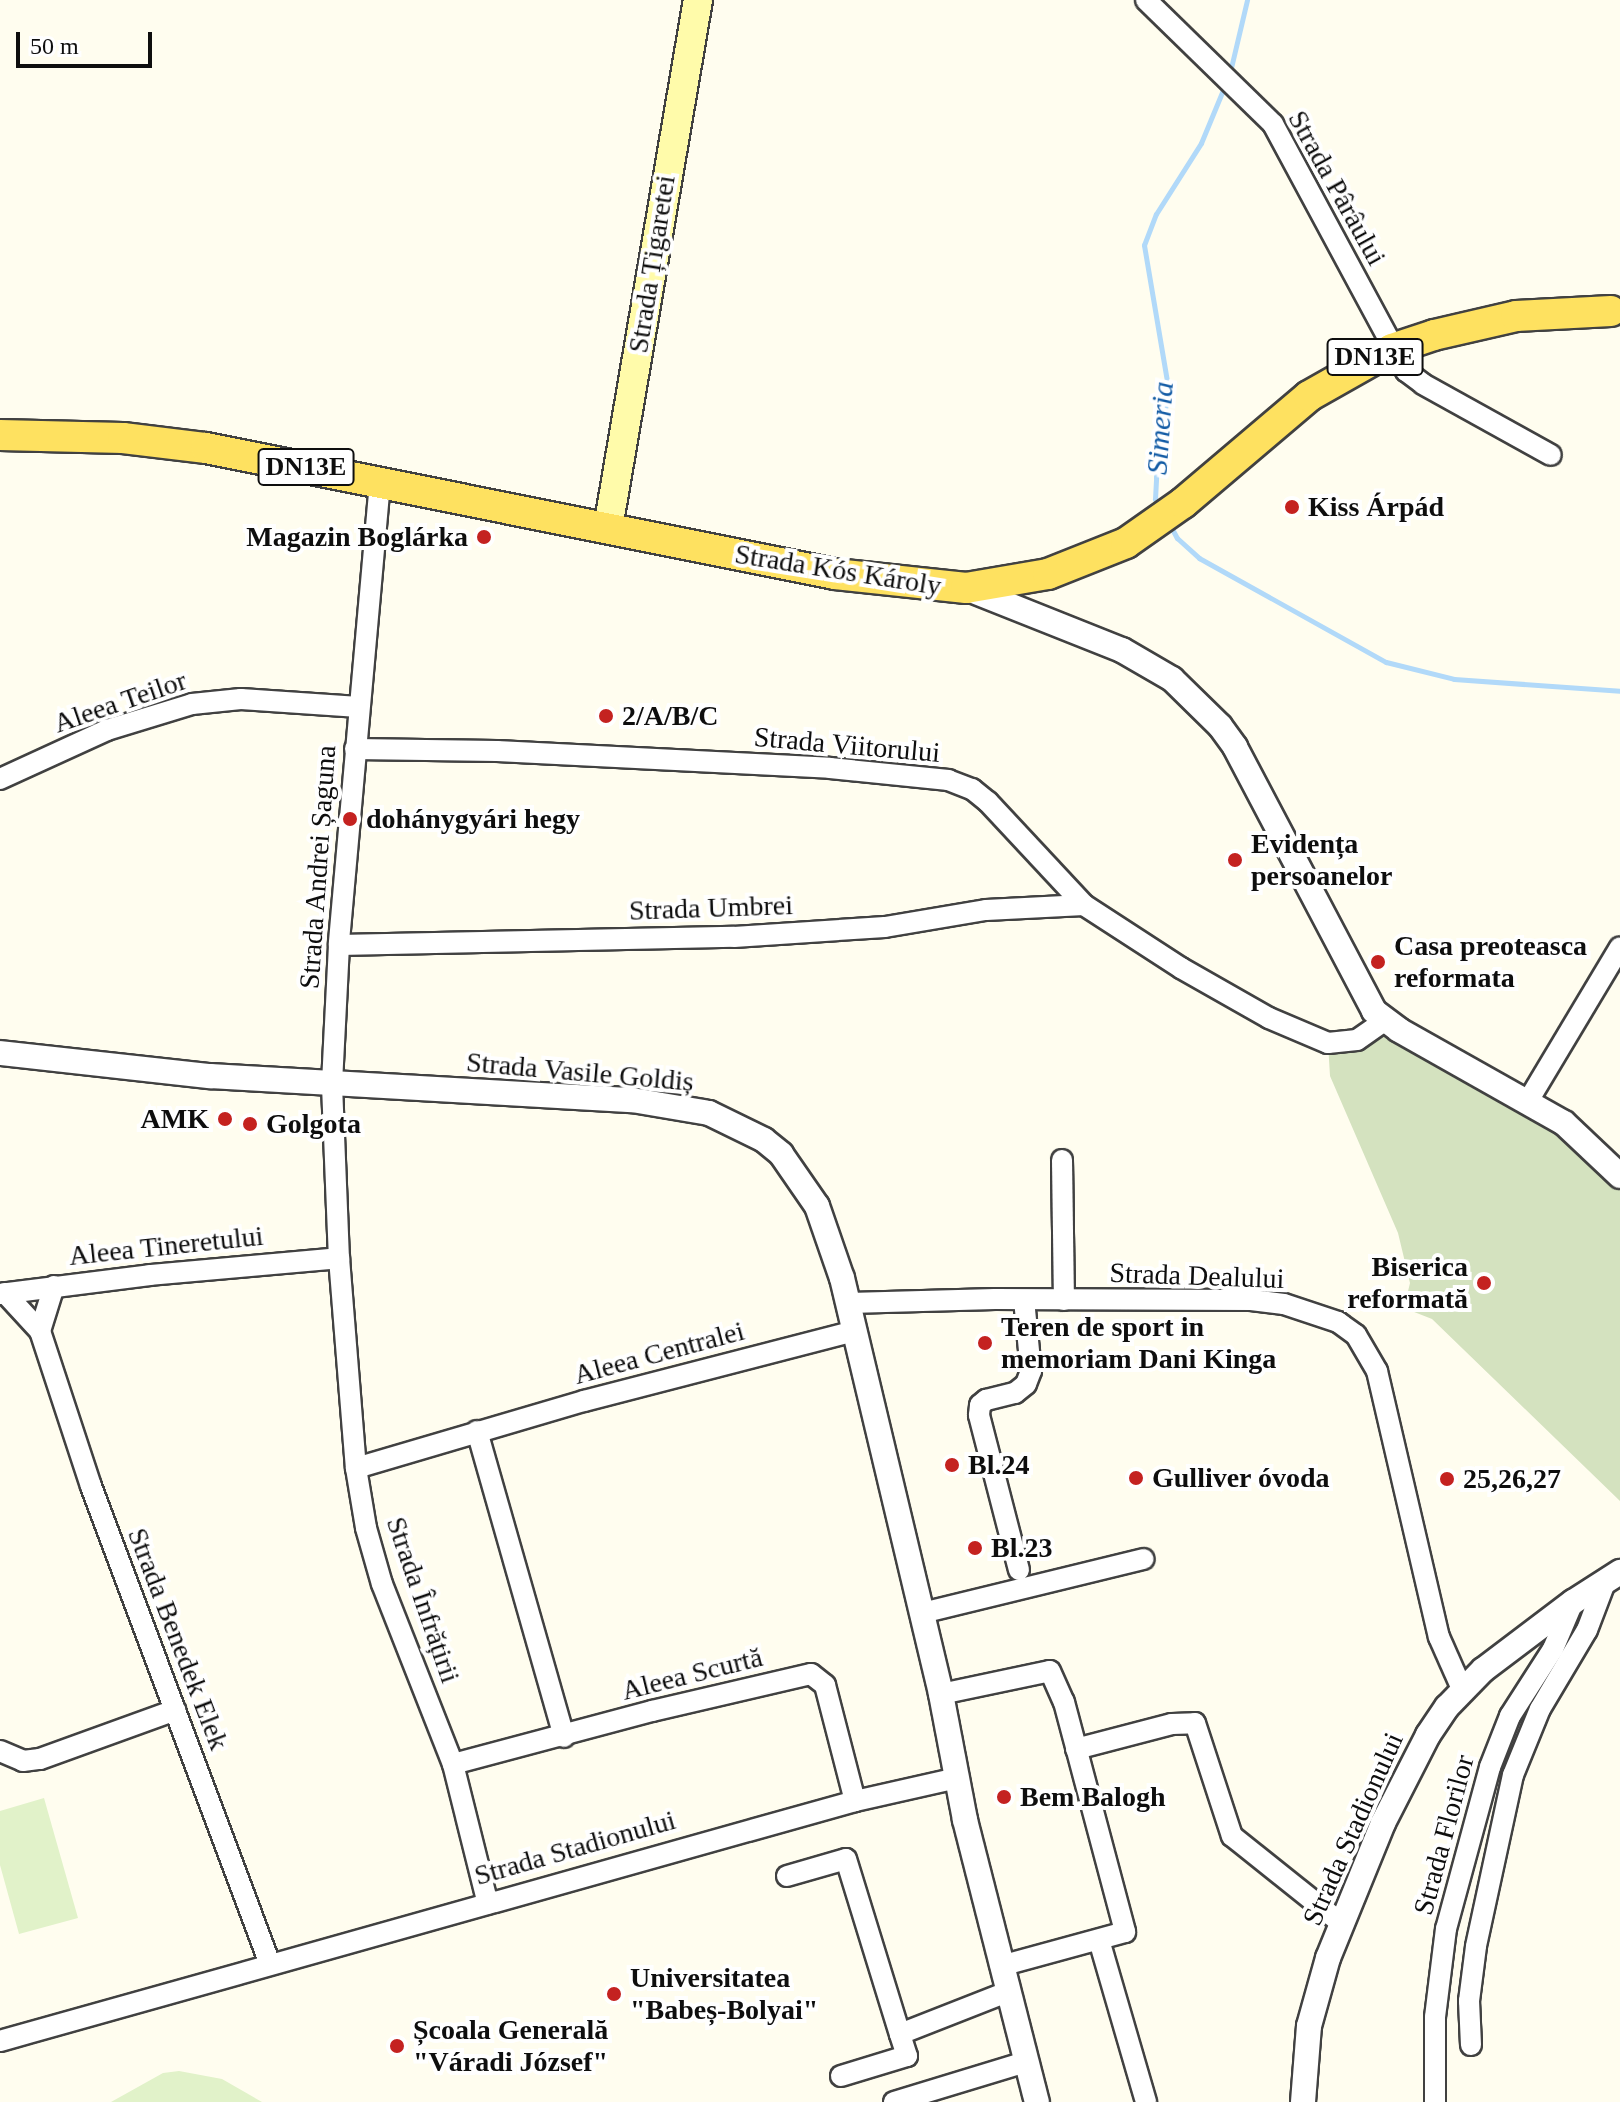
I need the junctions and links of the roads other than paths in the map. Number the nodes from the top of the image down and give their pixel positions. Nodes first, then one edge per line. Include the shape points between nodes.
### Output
1 (698, 0) edge
2 (1146, 0) edge
3 (1617, 311) edge
4 (1392, 349) junction
5 (0, 435) edge
6 (1551, 455) dead end
7 (380, 482) junction
8 (608, 528) junction
9 (966, 588) junction
10 (359, 707) junction
11 (355, 749) junction
12 (0, 779) edge
13 (1084, 905) junction
14 (339, 945) junction
15 (1620, 947) edge
16 (1384, 1021) junction
17 (0, 1053) edge
18 (332, 1085) junction
19 (1528, 1101) junction
20 (1062, 1160) dead end
21 (1620, 1176) edge
22 (339, 1258) junction
23 (54, 1286) junction
24 (3, 1294) edge
25 (1024, 1300) junction
26 (1064, 1300) junction
27 (849, 1303) junction
28 (40, 1331) junction
29 (855, 1331) junction
30 (477, 1431) junction
31 (356, 1468) junction
32 (1143, 1559) dead end
33 (1019, 1570) dead end
34 (1613, 1576) edge
35 (1573, 1602) junction
36 (922, 1613) junction
37 (1462, 1689) junction
38 (941, 1694) junction
39 (175, 1710) junction
40 (564, 1737) junction
41 (1076, 1749) junction
42 (0, 1751) edge
43 (453, 1764) junction
44 (957, 1778) junction
45 (855, 1801) junction
46 (787, 1876) dead end
47 (488, 1904) junction
48 (1341, 1923) junction
49 (1099, 1940) junction
50 (270, 1964) junction
51 (1001, 1966) junction
52 (1007, 1992) junction
53 (900, 2034) junction
54 (0, 2041) edge
55 (1471, 2045) dead end
56 (1026, 2062) junction
57 (841, 2076) dead end
58 (894, 2102) edge
59 (1037, 2102) edge
60 (1146, 2102) edge
61 (1303, 2102) edge
62 (1435, 2102) edge

1 - 8 main road, Strada Țigaretei
2 - 4 street, Strada Pârâului via 1257,105 1290,150
3 - 4 main road, Strada Kós Károly / DN13E via 1503,319
4 - 6 street, Strada Pârâului via 1406,371 1423,384
4 - 9 main road, Strada Kós Károly / DN13E via 1300,403 1153,526 1077,565
5 - 7 main road, Strada Kós Károly / DN13E via 161,441
7 - 8 main road, Strada Kós Károly / DN13E
7 - 10 street, Strada Andrei Șaguna
8 - 9 main road, Strada Kós Károly / DN13E via 835,574
9 - 16 street via 1149,664 1210,715 1235,747 1356,983
10 - 11 street, Strada Andrei Șaguna
10 - 12 street, Aleea Teilor via 241,699 192,704 107,730
11 - 13 street, Strada Viitorului via 830,768 948,780 972,789 996,809
11 - 14 street, Strada Andrei Șaguna
13 - 14 street, Strada Umbrei via 734,937
13 - 16 street, Strada Viitorului via 1203,981 1328,1043 1357,1040
14 - 18 street, Strada Andrei Șaguna
15 - 19 street
16 - 19 street
17 - 18 street, Strada Vasile Goldiș
18 - 22 street, Strada Andrei Șaguna
18 - 27 street, Strada Vasile Goldiș via 632,1100 709,1113 735,1123 781,1154 807,1188
19 - 21 street via 1582,1137
20 - 26 street
22 - 23 street, Aleea Tineretului
22 - 31 street, Strada Înfrățirii
23 - 24 street, Aleea Tineretului
23 - 28 street
24 - 28 street, Strada Benedek Elek
25 - 26 street, Strada Dealului
25 - 27 street, Strada Dealului
25 - 33 street via 1031,1371 1026,1384 1015,1393 986,1400 979,1415
26 - 37 street, Strada Dealului via 1251,1300 1317,1313 1356,1335 1377,1371 1439,1637
27 - 29 street, Strada Vasile Goldiș
28 - 39 street, Strada Benedek Elek
29 - 30 street, Aleea Centralei
29 - 36 street, Strada Vasile Goldiș
30 - 31 street, Aleea Centralei
30 - 40 street
31 - 43 street, Strada Înfrățirii via 382,1584
32 - 36 street
34 - 35 street, Strada Stadionului
34 - 55 street, Strada Florilor via 1540,1709 1513,1775 1476,1946 1469,2001
35 - 37 street, Strada Stadionului
35 - 62 street, Strada Florilor via 1553,1649 1510,1716 1490,1767 1446,1929 1435,2017
36 - 38 street, Strada Vasile Goldiș
37 - 48 street, Strada Stadionului via 1402,1783
38 - 41 street via 1050,1671
38 - 44 street, Strada Vasile Goldiș
39 - 42 street via 40,1759 23,1761
39 - 50 street, Strada Benedek Elek
40 - 43 street, Aleea Scurtă
40 - 45 street, Aleea Scurtă via 811,1674 825,1685
41 - 48 street via 1195,1723 1232,1836
41 - 49 street via 1125,1932
43 - 47 street, Strada Înfrățirii
44 - 45 street, Strada Stadionului
44 - 51 street
45 - 47 street, Strada Stadionului
46 - 53 street via 846,1859
47 - 50 street, Strada Stadionului
48 - 61 street, Strada Stadionului via 1315,1995
49 - 51 street
49 - 60 street
50 - 54 street, Strada Stadionului
51 - 52 street
52 - 53 street
52 - 56 street
53 - 57 street via 907,2056
56 - 58 street
56 - 59 street

